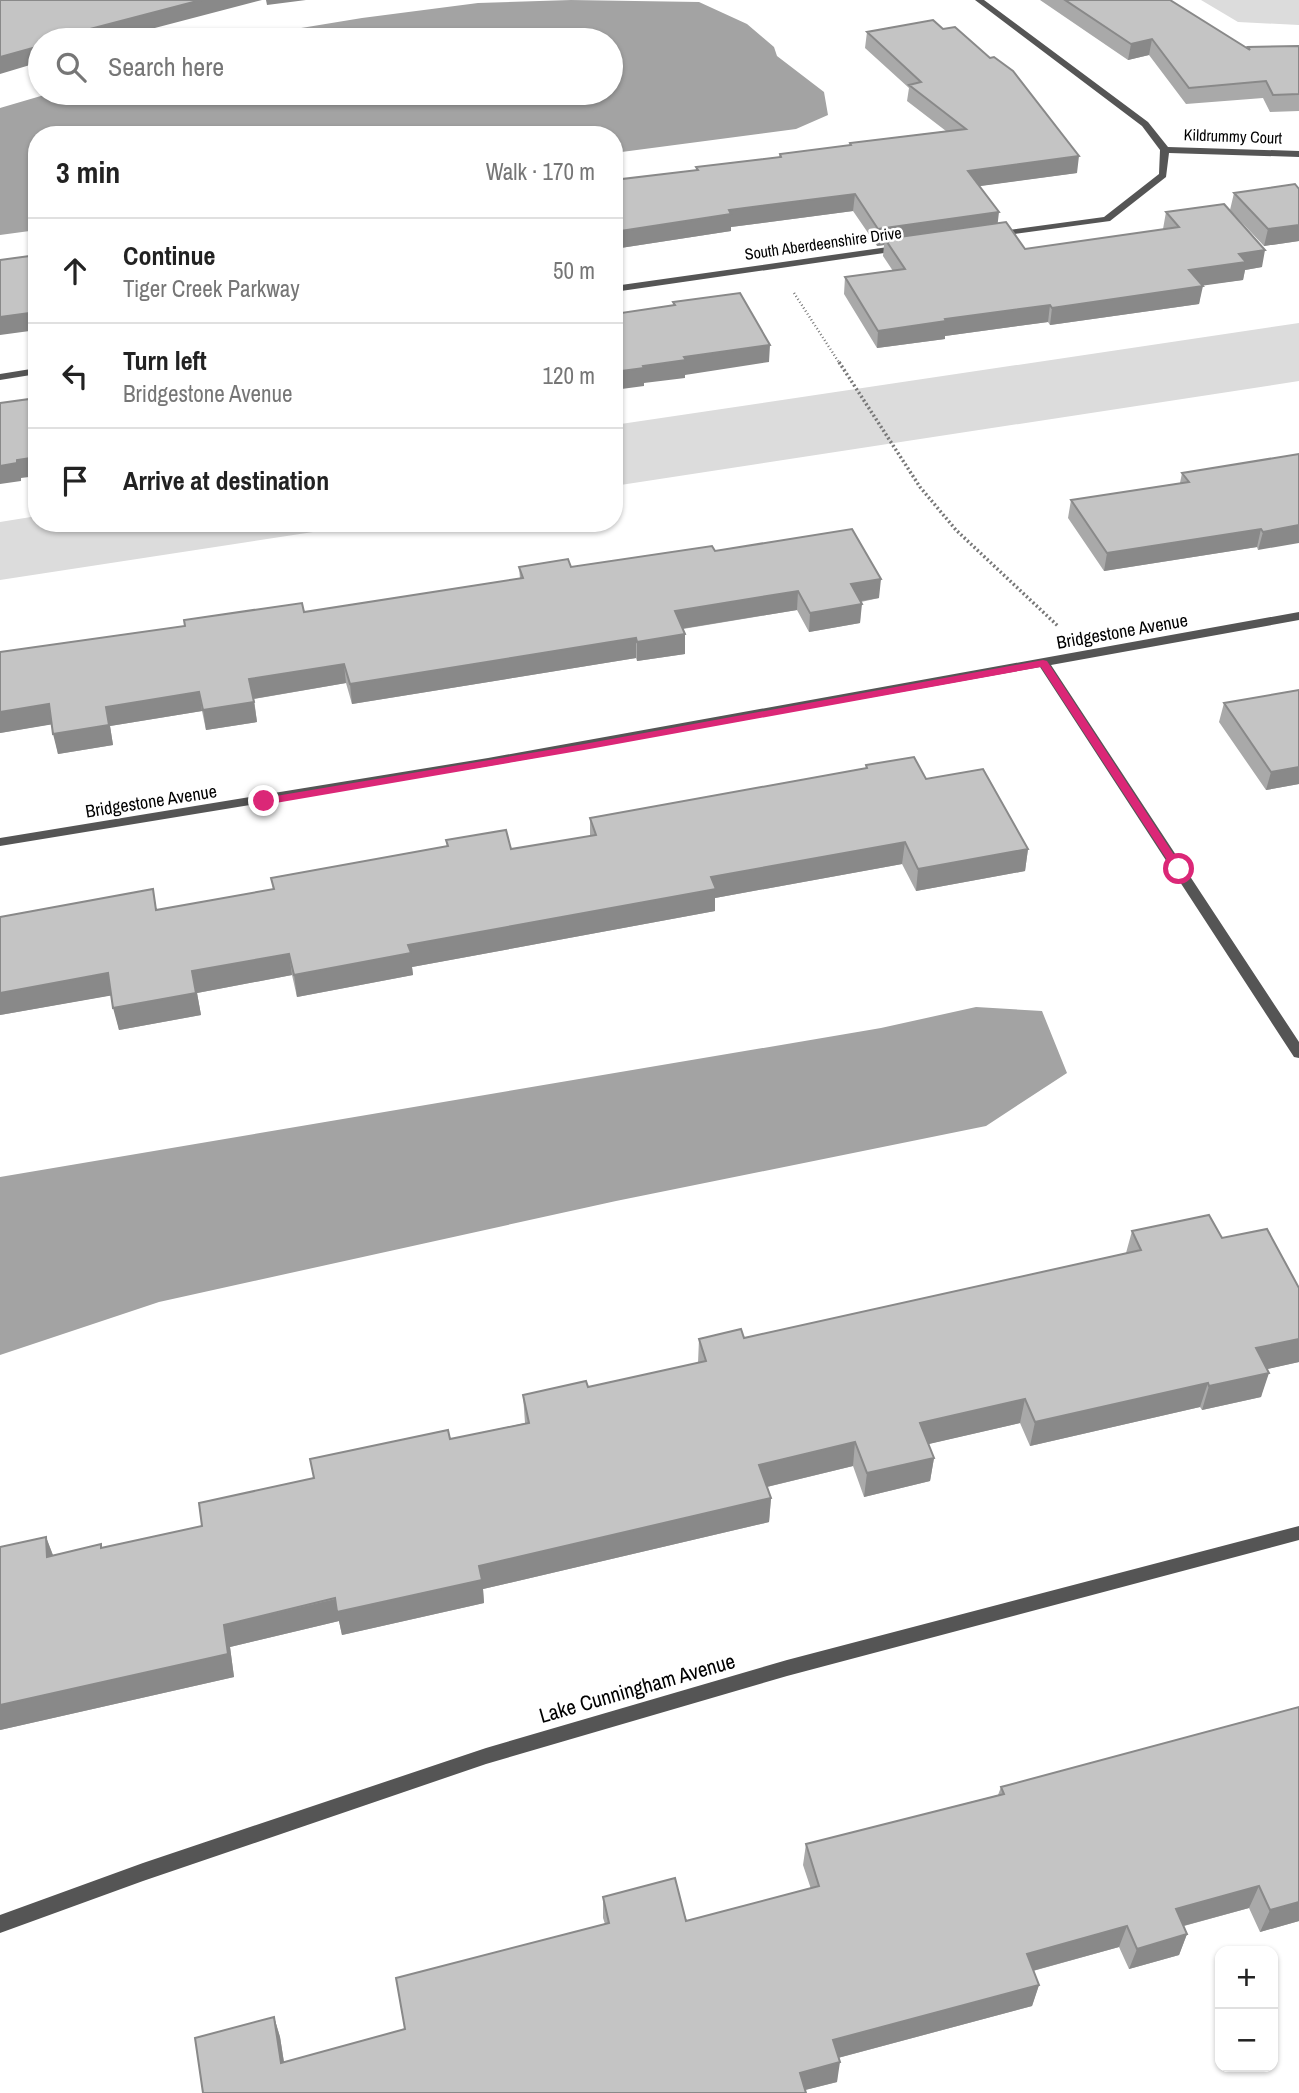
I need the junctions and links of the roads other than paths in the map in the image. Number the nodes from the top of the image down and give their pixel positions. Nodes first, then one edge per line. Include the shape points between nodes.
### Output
1 (979, 0) edge
2 (1165, 150) junction
3 (1299, 154) edge
4 (983, 236) edge
5 (914, 246) edge
6 (623, 288) edge
7 (28, 372) edge
8 (0, 377) edge
9 (1299, 616) edge
10 (1043, 663) junction
11 (0, 842) edge
12 (1299, 1053) edge
13 (1299, 1533) edge
14 (0, 1924) edge

1 - 2 street via 1145,124
2 - 3 street, Kildrummy Court
2 - 4 street via 1163,175 1107,219
5 - 6 street, South Aberdeenshire Drive
7 - 8 street
9 - 10 street, Bridgestone Avenue
10 - 11 street, Bridgestone Avenue via 518,759
10 - 12 street
13 - 14 street, Lake Cunningham Avenue via 788,1668 485,1756

